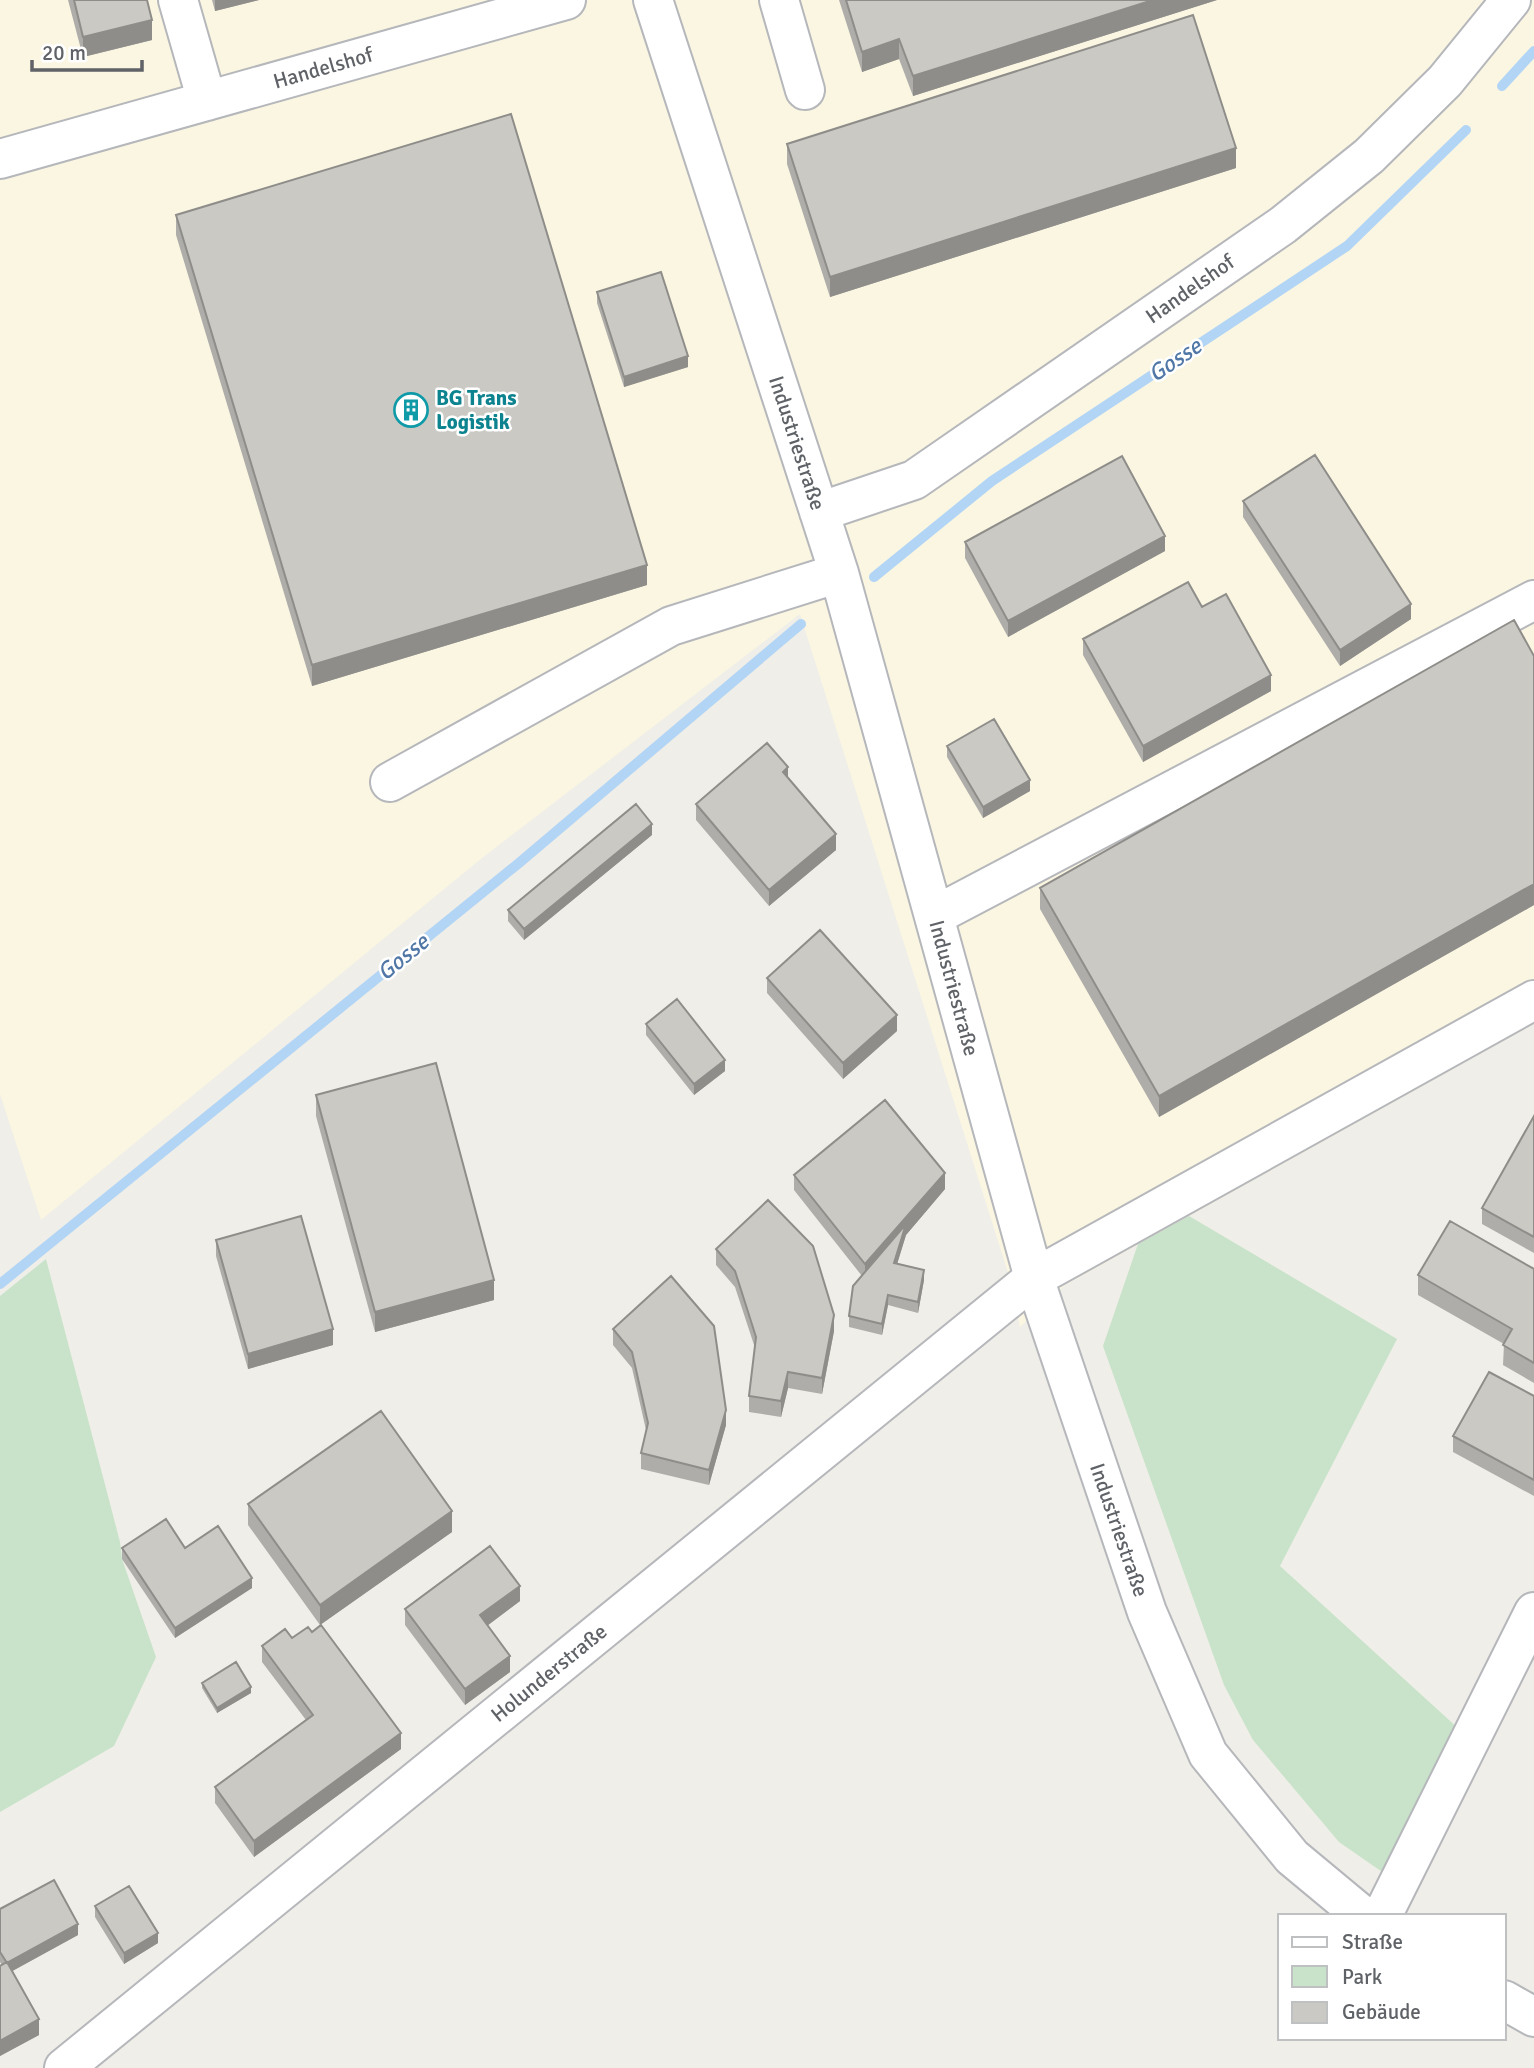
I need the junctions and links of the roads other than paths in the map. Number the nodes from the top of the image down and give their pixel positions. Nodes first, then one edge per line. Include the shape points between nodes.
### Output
1 (178, 0) edge
2 (566, 0) edge
3 (653, 0) edge
4 (779, 0) edge
5 (1511, 0) edge
6 (805, 90) dead end
7 (206, 101) junction
8 (0, 159) edge
9 (819, 512) junction
10 (839, 573) junction
11 (1534, 600) edge
12 (390, 782) dead end
13 (934, 916) junction
14 (1534, 1000) edge
15 (1034, 1278) junction
16 (1534, 1612) edge
17 (1361, 1914) edge
18 (1383, 1914) edge
19 (1506, 2001) edge
20 (1534, 2017) edge
21 (64, 2068) edge

1 - 7 street
2 - 7 street, Handelshof
3 - 9 street, Industriestraße
4 - 6 street
5 - 9 street, Handelshof via 1445,81 1379,147 1283,225 914,480
7 - 8 street, Handelshof
9 - 10 street, Industriestraße
10 - 12 street via 671,626
10 - 13 street, Industriestraße
11 - 13 street
13 - 15 street, Industriestraße
14 - 15 street, Holunderstraße
15 - 17 street, Industriestraße via 1147,1612 1208,1754 1292,1857
15 - 21 street, Holunderstraße
16 - 18 street
19 - 20 street

